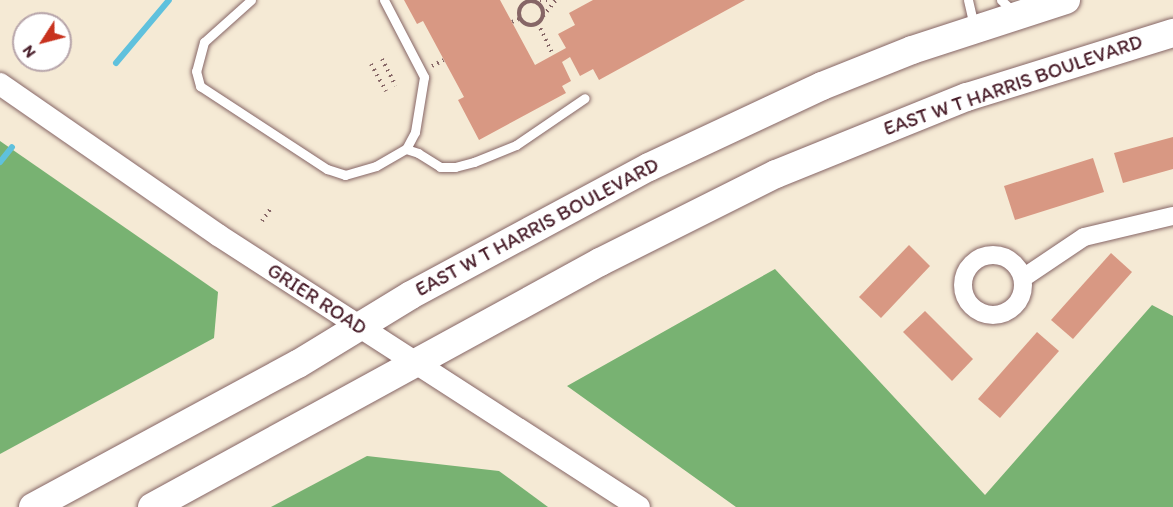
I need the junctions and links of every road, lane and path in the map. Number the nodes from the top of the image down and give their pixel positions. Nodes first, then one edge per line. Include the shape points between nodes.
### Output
1 (251, 0) edge
2 (384, 0) edge
3 (554, 0) edge
4 (968, 0) edge
5 (1066, 0) edge
6 (525, 1) edge
7 (539, 1) edge
8 (1009, 8) edge
9 (542, 17) junction
10 (520, 18) junction
11 (512, 22) dead end
12 (538, 23) junction
13 (975, 28) junction
14 (1173, 33) edge
15 (553, 55) dead end
16 (382, 59) dead end
17 (444, 60) dead end
18 (371, 64) dead end
19 (432, 67) dead end
20 (0, 84) edge
21 (396, 86) dead end
22 (386, 92) dead end
23 (585, 98) dead end
24 (406, 149) junction
25 (272, 208) dead end
26 (1173, 216) edge
27 (262, 221) dead end
28 (1023, 278) dead end
29 (359, 326) junction
30 (418, 363) junction
31 (33, 507) edge
32 (152, 507) edge
33 (639, 507) edge

1 - 24 lane via 204,42 196,71 200,86 327,169 345,175 376,166
2 - 24 lane via 424,77 415,132
3 - 7 path
3 - 9 path
4 - 13 lane
5 - 8 main road, EAST W T HARRIS BOULEVARD
6 - 7 path
6 - 10 path
7 - 9 path
8 - 13 main road, EAST W T HARRIS BOULEVARD
9 - 12 path
10 - 11 path
10 - 12 path via 527,24
12 - 15 path
13 - 29 main road, EAST W T HARRIS BOULEVARD via 822,86 649,167
14 - 30 main road, EAST W T HARRIS BOULEVARD via 967,97 776,174 610,257
16 - 21 path
17 - 19 path
18 - 22 path
20 - 29 street, GRIER ROAD
23 - 24 lane via 516,145 474,162 440,167
25 - 27 path
26 - 28 street via 1084,237
29 - 30 street, GRIER ROAD
29 - 31 main road, EAST W T HARRIS BOULEVARD via 298,364
30 - 32 main road, EAST W T HARRIS BOULEVARD
30 - 33 street, GRIER ROAD

